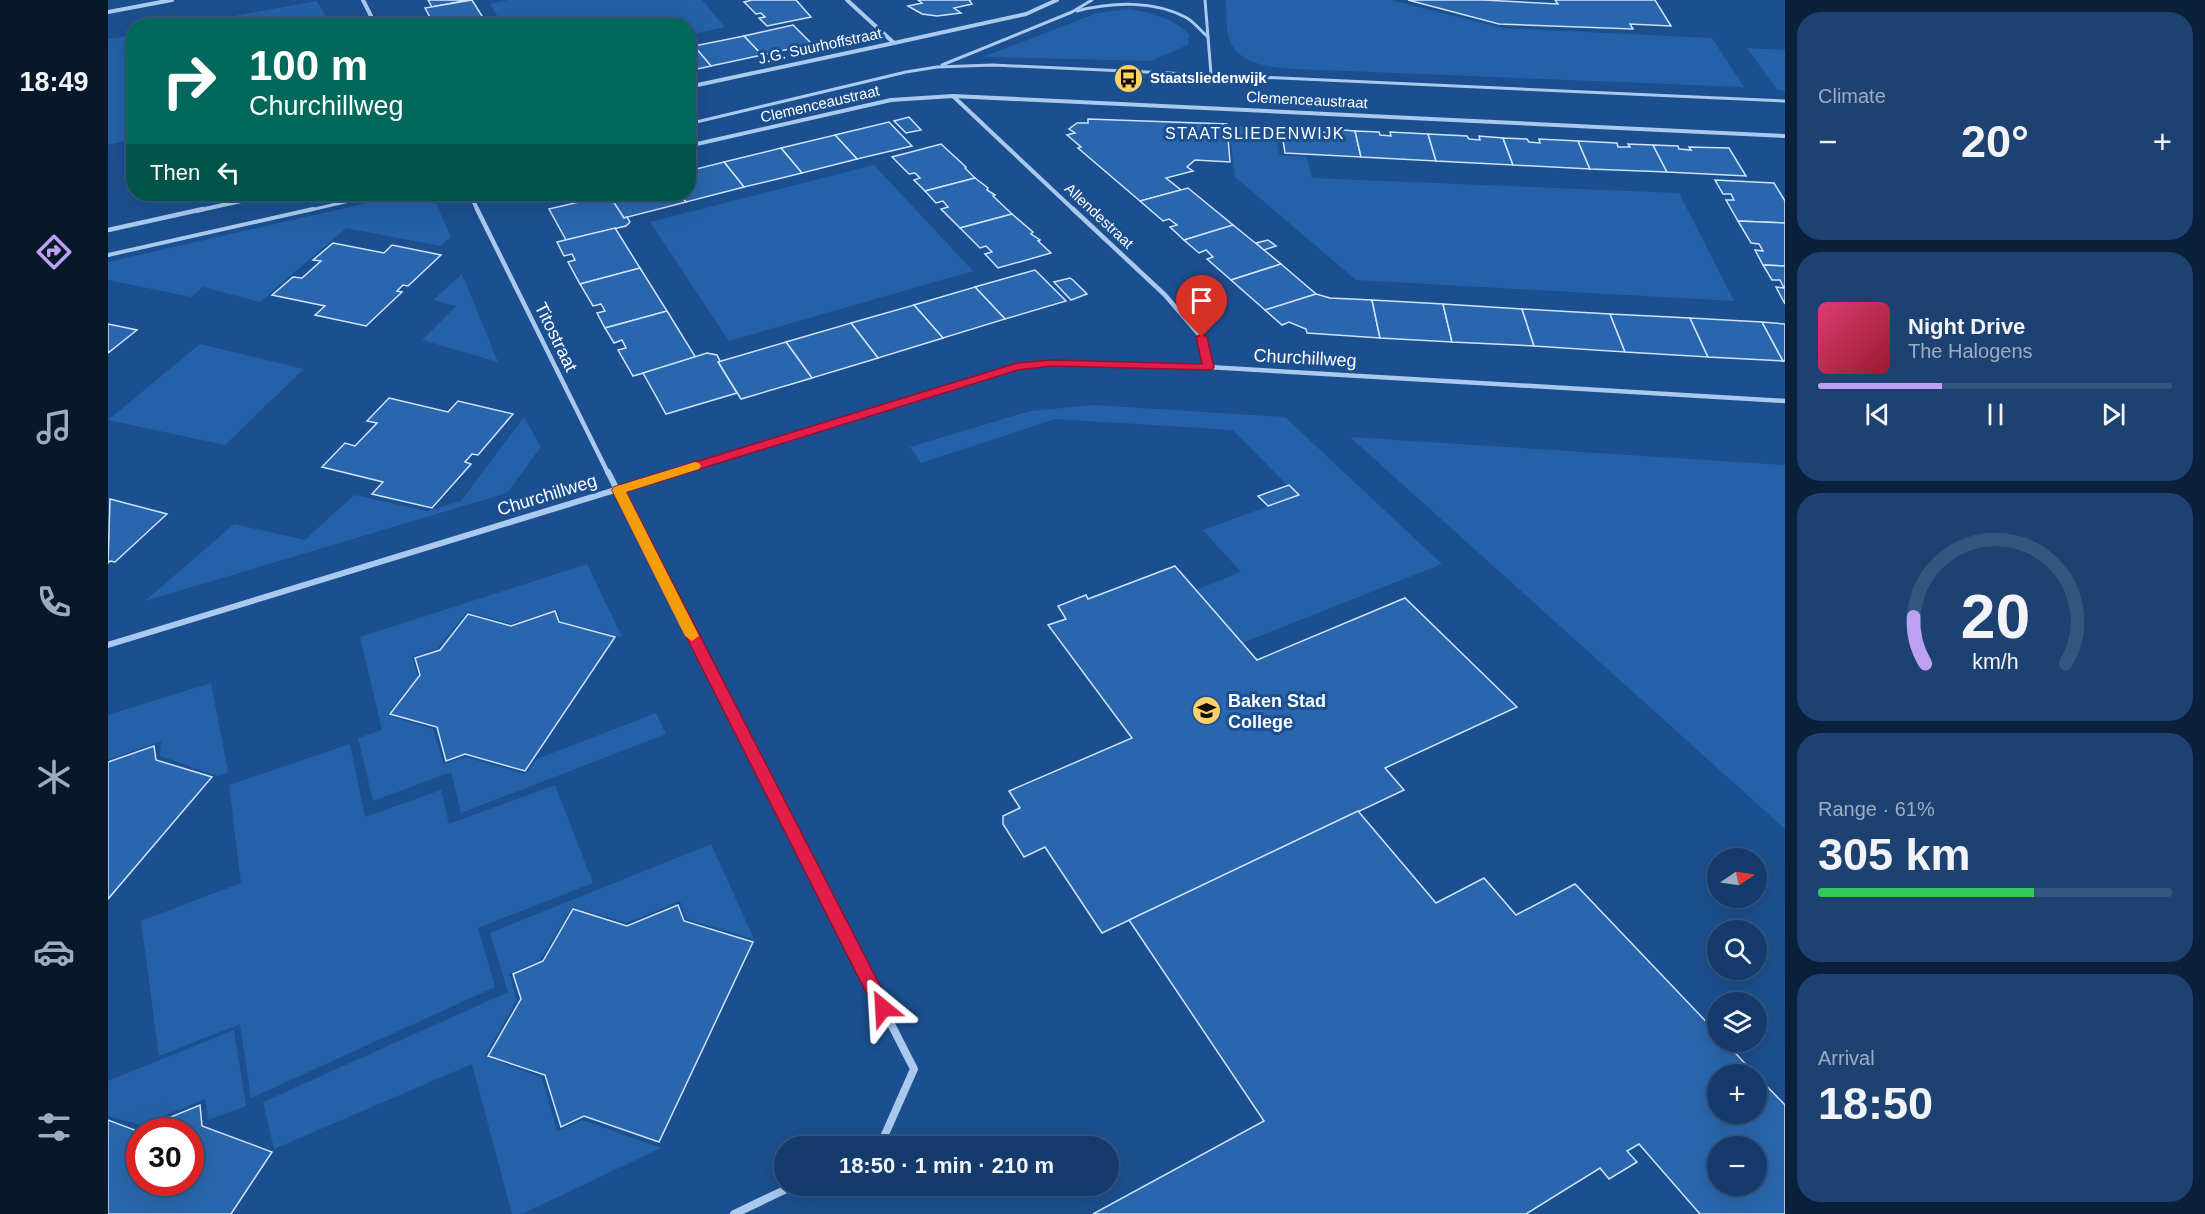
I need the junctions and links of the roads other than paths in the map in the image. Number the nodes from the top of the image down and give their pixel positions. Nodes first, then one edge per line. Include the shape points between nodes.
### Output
1 (172, 0) edge
2 (363, 0) edge
3 (847, 0) edge
4 (1057, 0) edge
5 (1092, 0) edge
6 (1205, 0) edge
7 (108, 12) edge
8 (1072, 12) junction
9 (372, 18) edge
10 (1208, 37) junction
11 (894, 43) junction
12 (937, 67) junction
13 (1210, 74) junction
14 (696, 85) edge
15 (953, 96) junction
16 (1785, 101) edge
17 (696, 122) edge
18 (1785, 136) edge
19 (696, 144) edge
20 (240, 201) edge
21 (349, 201) edge
22 (474, 201) edge
23 (108, 230) edge
24 (108, 255) edge
25 (1208, 367) junction
26 (1785, 401) edge
27 (618, 490) junction
28 (108, 645) edge
29 (884, 1136) edge
30 (774, 1195) edge
31 (734, 1214) edge

1 - 7 street
2 - 9 street
3 - 11 street, J.G. Suurhoffstraat
4 - 11 street via 1026,14
5 - 8 lane
6 - 10 lane
8 - 10 lane via 1111,4 1155,6 1184,16
8 - 12 lane
10 - 13 lane
11 - 14 street, J.G. Suurhoffstraat
12 - 13 lane via 993,64
12 - 17 lane
13 - 16 lane
15 - 18 street, Clemenceaustraat
15 - 19 street, Clemenceaustraat via 891,100
15 - 25 street, Allendestraat via 1165,295 1202,337
20 - 23 street
21 - 24 lane
22 - 27 street, Titostraat
25 - 26 street, Churchillweg
25 - 27 street, Churchillweg via 1051,363 1017,367
27 - 28 street, Churchillweg
27 - 29 street, Titostraat via 914,1069
30 - 31 street

